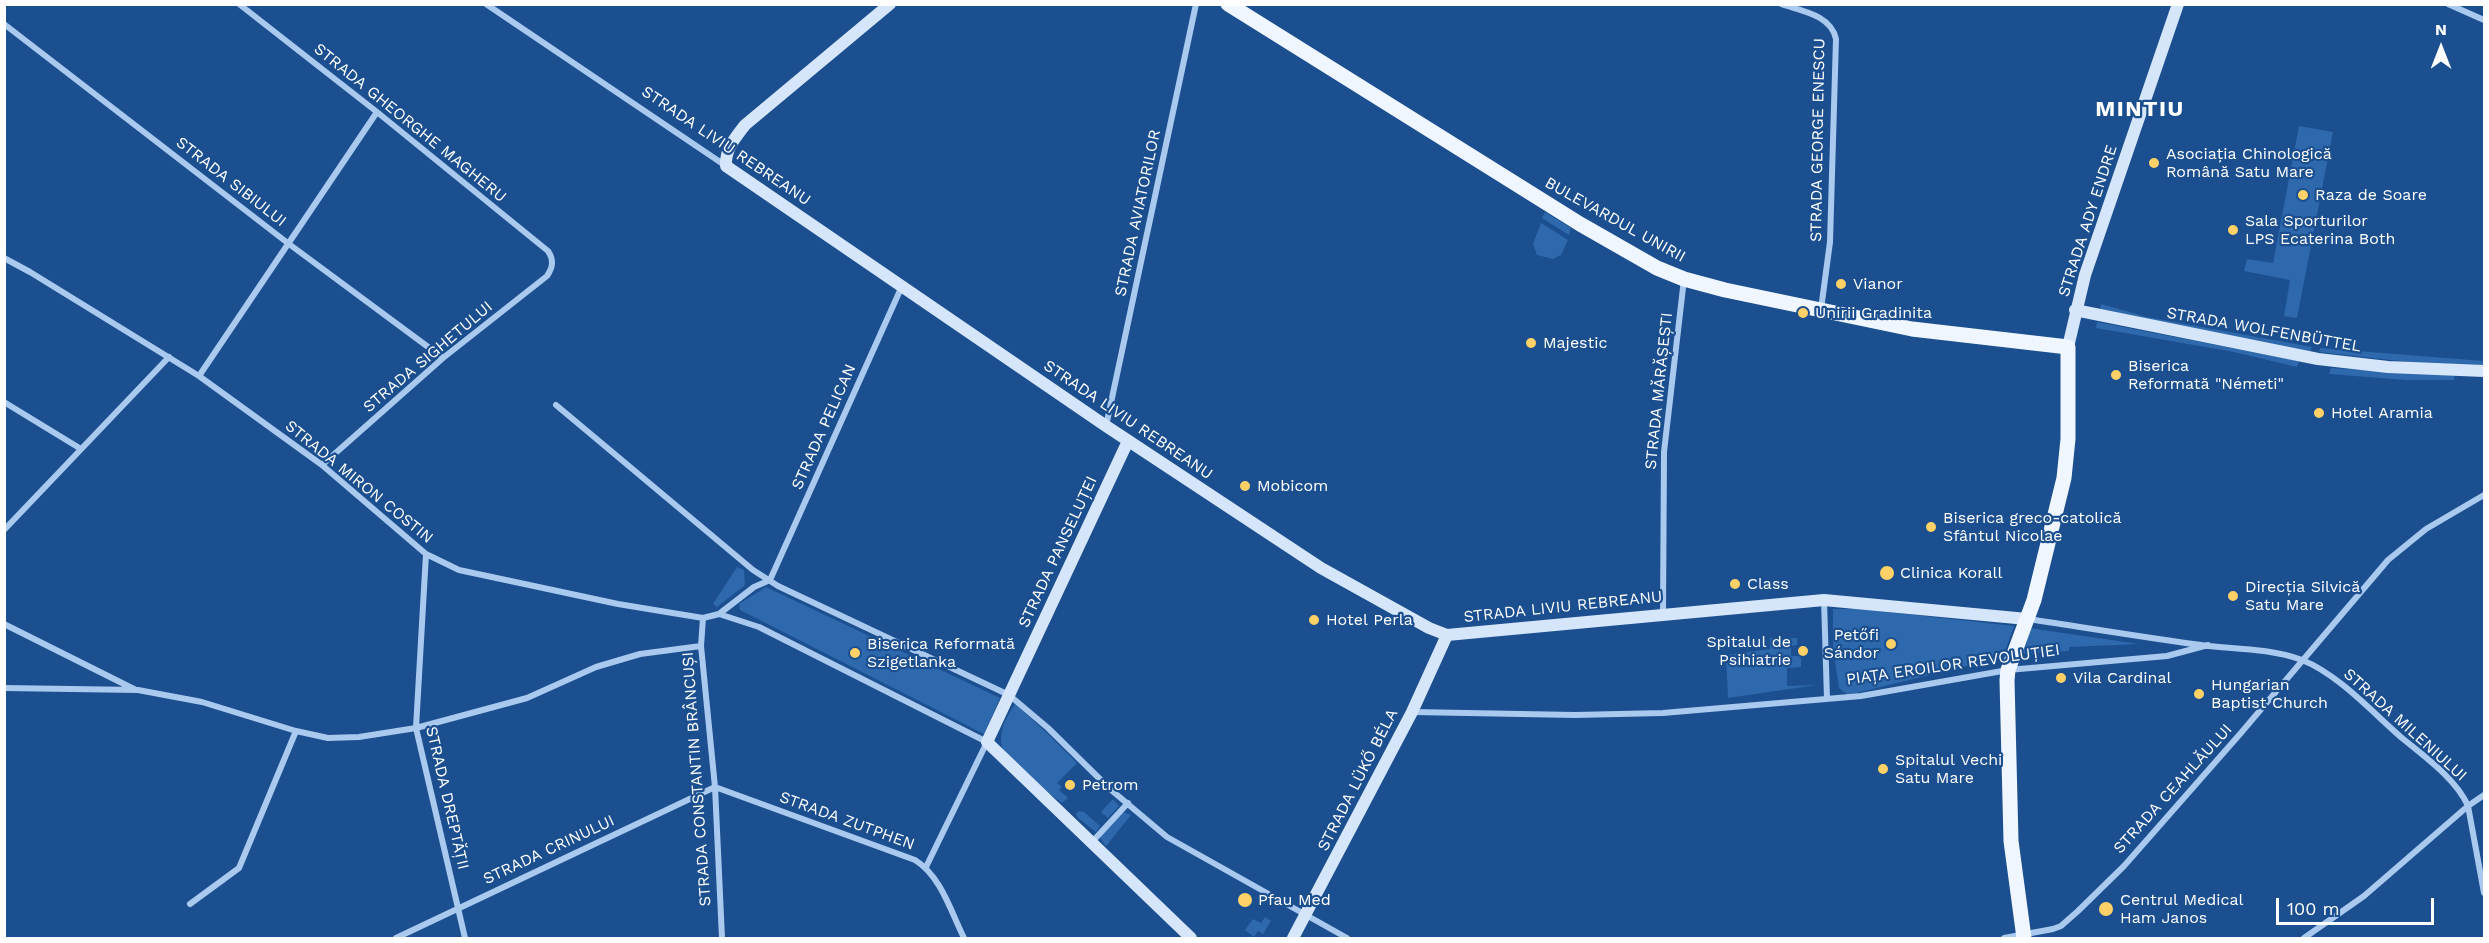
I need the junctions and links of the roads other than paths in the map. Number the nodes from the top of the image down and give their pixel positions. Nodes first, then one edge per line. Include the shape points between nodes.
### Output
1 (239, 4) edge
2 (486, 4) edge
3 (890, 4) edge
4 (1196, 4) edge
5 (1228, 4) edge
6 (1781, 4) edge
7 (2178, 4) edge
8 (2448, 4) edge
9 (2484, 20) edge
10 (4, 24) edge
11 (377, 112) junction
12 (726, 166) junction
13 (289, 244) junction
14 (4, 258) edge
15 (551, 270) joint
16 (1684, 279) junction
17 (902, 286) junction
18 (1821, 310) junction
19 (2075, 310) junction
20 (2068, 347) junction
21 (169, 357) junction
22 (443, 358) junction
23 (2484, 371) edge
24 (199, 376) junction
25 (4, 402) edge
26 (556, 405) dead end
27 (1106, 426) junction
28 (1128, 441) junction
29 (81, 449) junction
30 (322, 465) junction
31 (2484, 495) edge
32 (4, 530) edge
33 (426, 554) junction
34 (770, 580) junction
35 (1824, 600) junction
36 (719, 614) junction
37 (1663, 614) junction
38 (703, 618) junction
39 (2027, 619) junction
40 (4, 624) edge
41 (1447, 635) junction
42 (2208, 645) junction
43 (701, 646) junction
44 (2303, 660) junction
45 (2008, 670) junction
46 (4, 688) edge
47 (138, 690) junction
48 (1009, 695) junction
49 (1827, 699) junction
50 (1412, 712) junction
51 (416, 728) junction
52 (296, 731) junction
53 (987, 742) junction
54 (715, 787) junction
55 (2484, 795) edge
56 (1128, 803) junction
57 (2468, 806) junction
58 (1092, 842) junction
59 (926, 867) junction
60 (2484, 893) edge
61 (190, 904) dead end
62 (458, 909) junction
63 (1307, 915) junction
64 (2024, 937) edge
65 (396, 939) edge
66 (465, 939) edge
67 (722, 939) edge
68 (964, 939) edge
69 (1191, 939) edge
70 (1293, 939) edge
71 (1347, 939) edge
72 (2004, 939) edge
73 (2304, 939) edge

1 - 11 street, STRADA GHEORGHE MAGHERU
2 - 12 street, STRADA LIVIU REBREANU
3 - 12 main road via 745,125 728,148
4 - 27 street, STRADA AVIATORILOR
5 - 16 main road, BULEVARDUL UNIRII via 1580,224
6 - 18 street, STRADA GEORGE ENESCU via 1827,22 1836,39 1830,242
7 - 19 main road, STRADA ADY ENDRE
8 - 9 street
10 - 13 street, STRADA SIBIULUI
11 - 13 street
11 - 15 street, STRADA GHEORGHE MAGHERU via 548,251 552,257
12 - 17 main road, STRADA LIVIU REBREANU
13 - 22 street, STRADA SIBIULUI
13 - 24 street
14 - 21 street, STRADA MIRON COSTIN
15 - 22 street, STRADA SIGHETULUI
16 - 18 main road, BULEVARDUL UNIRII
16 - 37 street, STRADA MĂRĂȘEȘTI via 1664,452
17 - 27 main road, STRADA LIVIU REBREANU
17 - 34 street, STRADA PELICAN
18 - 20 main road, BULEVARDUL UNIRII via 1912,329
19 - 20 main road, STRADA ADY ENDRE
19 - 23 main road, STRADA WOLFENBÜTTEL via 2328,361
20 - 39 main road via 2064,478
21 - 24 street, STRADA MIRON COSTIN
21 - 29 street
22 - 30 street, STRADA SIGHETULUI
24 - 30 street, STRADA MIRON COSTIN
25 - 29 street
26 - 34 street via 753,570
27 - 28 main road, STRADA LIVIU REBREANU
28 - 41 main road, STRADA LIVIU REBREANU via 1321,568
28 - 48 main road, STRADA PANSELUȚEI
29 - 32 street
30 - 33 street, STRADA MIRON COSTIN
31 - 44 street, STRADA CEAHLĂULUI via 2427,529 2388,560
33 - 38 street, STRADA MIRON COSTIN via 459,570
33 - 51 street, STRADA DREPTĂȚII
34 - 36 street via 754,587
34 - 48 street
35 - 37 main road, STRADA LIVIU REBREANU
35 - 39 main road, PIAȚA EROILOR REVOLUȚIEI
35 - 49 street, PIAȚA EROILOR REVOLUȚIEI
36 - 38 street
36 - 53 street via 759,627
37 - 41 main road, STRADA LIVIU REBREANU
38 - 43 street, STRADA CONSTANTIN BRÂNCUȘI
39 - 42 street, PIAȚA EROILOR REVOLUȚIEI
39 - 45 main road
40 - 47 street
41 - 50 main road, STRADA LÜKŐ BÉLA
42 - 44 street, PIAȚA EROILOR REVOLUȚIEI
42 - 45 street, PIAȚA EROILOR REVOLUȚIEI via 2167,656
43 - 51 street via 640,654 596,667 527,698
43 - 54 street, STRADA CONSTANTIN BRÂNCUȘI
44 - 57 street, STRADA MILENIULUI via 2341,685 2412,746 2456,787
44 - 64 street, STRADA CEAHLĂULUI via 2109,882 2061,926
45 - 49 street, PIAȚA EROILOR REVOLUȚIEI
45 - 64 main road via 2011,842
46 - 47 street
47 - 52 street via 202,702
48 - 53 main road, STRADA PANSELUȚEI
48 - 56 street
49 - 50 street via 1663,713
50 - 63 main road, STRADA LÜKŐ BÉLA
51 - 52 street via 328,738
51 - 62 street, STRADA DREPTĂȚII
52 - 61 street via 239,868
53 - 58 main road
53 - 59 street
54 - 59 street, STRADA ZUTPHEN
54 - 62 street, STRADA CRINULUI
54 - 67 street, STRADA CONSTANTIN BRÂNCUȘI
55 - 57 street
56 - 58 street
56 - 63 street via 1180,845
57 - 60 street, STRADA MILENIULUI
57 - 73 street via 2364,896
58 - 69 main road
59 - 68 street, STRADA ZUTPHEN
62 - 65 street, STRADA CRINULUI
62 - 66 street, STRADA DREPTĂȚII
63 - 70 main road, STRADA LÜKŐ BÉLA
63 - 71 street
64 - 72 street, STRADA CEAHLĂULUI

